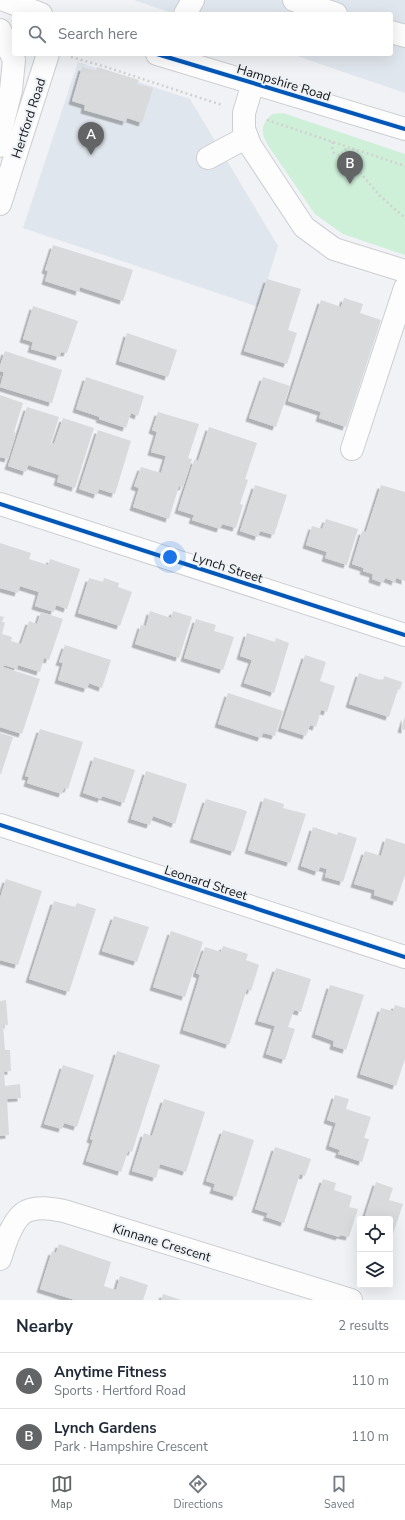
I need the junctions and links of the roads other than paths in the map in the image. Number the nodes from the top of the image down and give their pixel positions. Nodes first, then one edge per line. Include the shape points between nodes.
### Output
1 (4, 0) edge
2 (193, 0) edge
3 (294, 0) edge
4 (36, 12) edge
5 (186, 12) edge
6 (330, 12) edge
7 (0, 30) edge
8 (393, 33) edge
9 (405, 36) edge
10 (12, 56) edge
11 (12, 56) edge
12 (58, 56) edge
13 (169, 56) edge
14 (253, 83) junction
15 (405, 130) edge
16 (247, 137) junction
17 (0, 146) edge
18 (208, 158) dead end
19 (0, 204) edge
20 (405, 271) edge
21 (405, 288) edge
22 (352, 449) dead end
23 (0, 504) edge
24 (405, 635) edge
25 (0, 826) edge
26 (405, 957) edge
27 (0, 1260) edge
28 (351, 1300) edge

1 - 4 street
2 - 5 street
3 - 6 street
7 - 11 street
8 - 9 street
10 - 17 street via 11,90 1,130
12 - 19 street, Hertford Road
13 - 14 street, Hampshire Road
14 - 15 street, Hampshire Road
14 - 16 street via 244,113
16 - 18 street
16 - 20 street via 304,227 334,249
21 - 22 street
23 - 24 street, Lynch Street
25 - 26 street, Leonard Street
27 - 28 street, Kinnane Crescent via 6,1239 26,1211 50,1208

